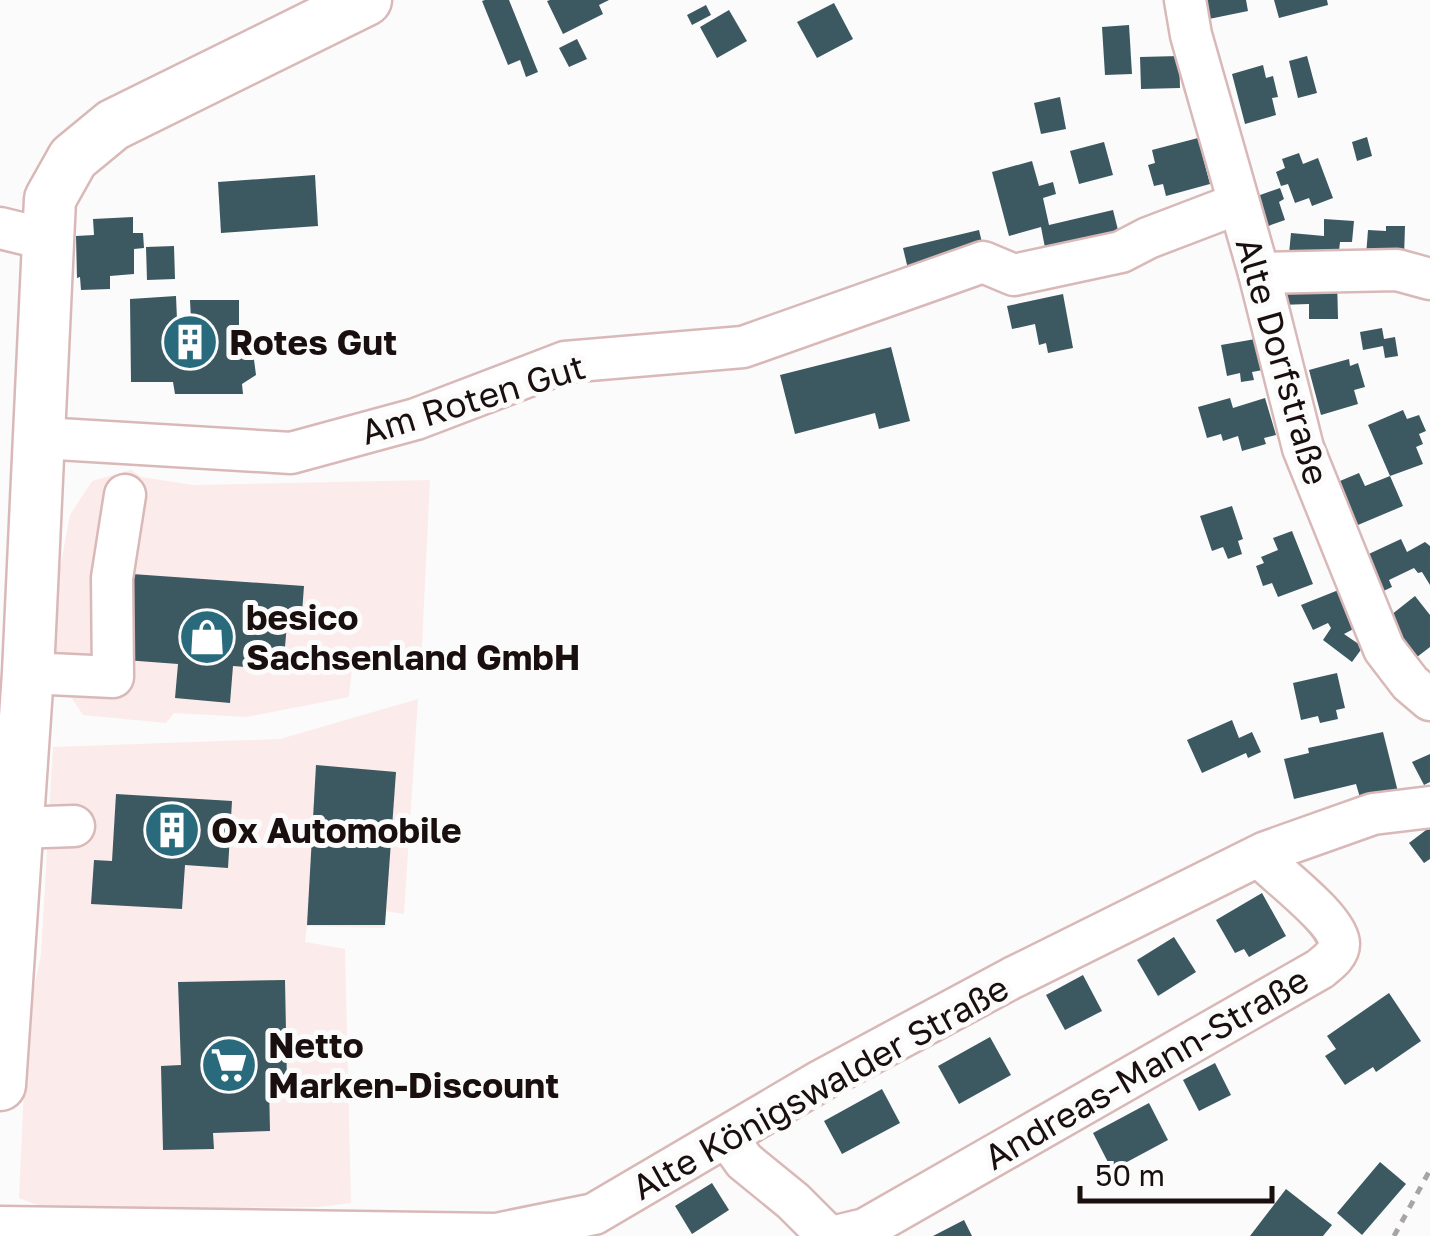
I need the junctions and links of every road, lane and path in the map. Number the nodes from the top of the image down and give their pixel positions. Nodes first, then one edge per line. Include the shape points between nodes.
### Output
1 (366, 0) edge
2 (1185, 0) edge
3 (1237, 204) junction
4 (23, 233) edge
5 (1260, 274) junction
6 (1430, 279) edge
7 (40, 438) junction
8 (125, 494) dead end
9 (28, 674) junction
10 (1430, 700) edge
11 (1430, 806) edge
12 (74, 826) dead end
13 (16, 828) junction
14 (1259, 856) junction
15 (0, 1084) edge
16 (727, 1137) junction
17 (1430, 1170) edge
18 (0, 1227) edge
19 (221, 1233) edge
20 (825, 1235) edge
21 (1394, 1236) edge

1 - 4 main road via 113,125 73,158
2 - 3 street, Alte Dorfstraße
3 - 5 street, Alte Dorfstraße
3 - 7 street, Am Roten Gut via 1122,252 1014,275 983,262 743,347 564,362 416,419 292,453
4 - 7 main road
5 - 6 street via 1397,270
5 - 10 street, Alte Dorfstraße via 1302,448 1384,650
7 - 9 main road
8 - 9 street via 112,578 113,676
9 - 13 main road
11 - 14 street, Alte Königswalder Straße via 1373,814
12 - 13 street
13 - 15 main road
14 - 16 street, Alte Königswalder Straße via 1012,978
14 - 20 street, Andreas-Mann-Straße via 1332,925 1336,955 1320,969 865,1229
16 - 19 street, Alte Königswalder Straße via 594,1214 496,1234
16 - 20 street, Andreas-Mann-Straße
17 - 21 path
18 - 19 street, Alte Königswalder Straße

